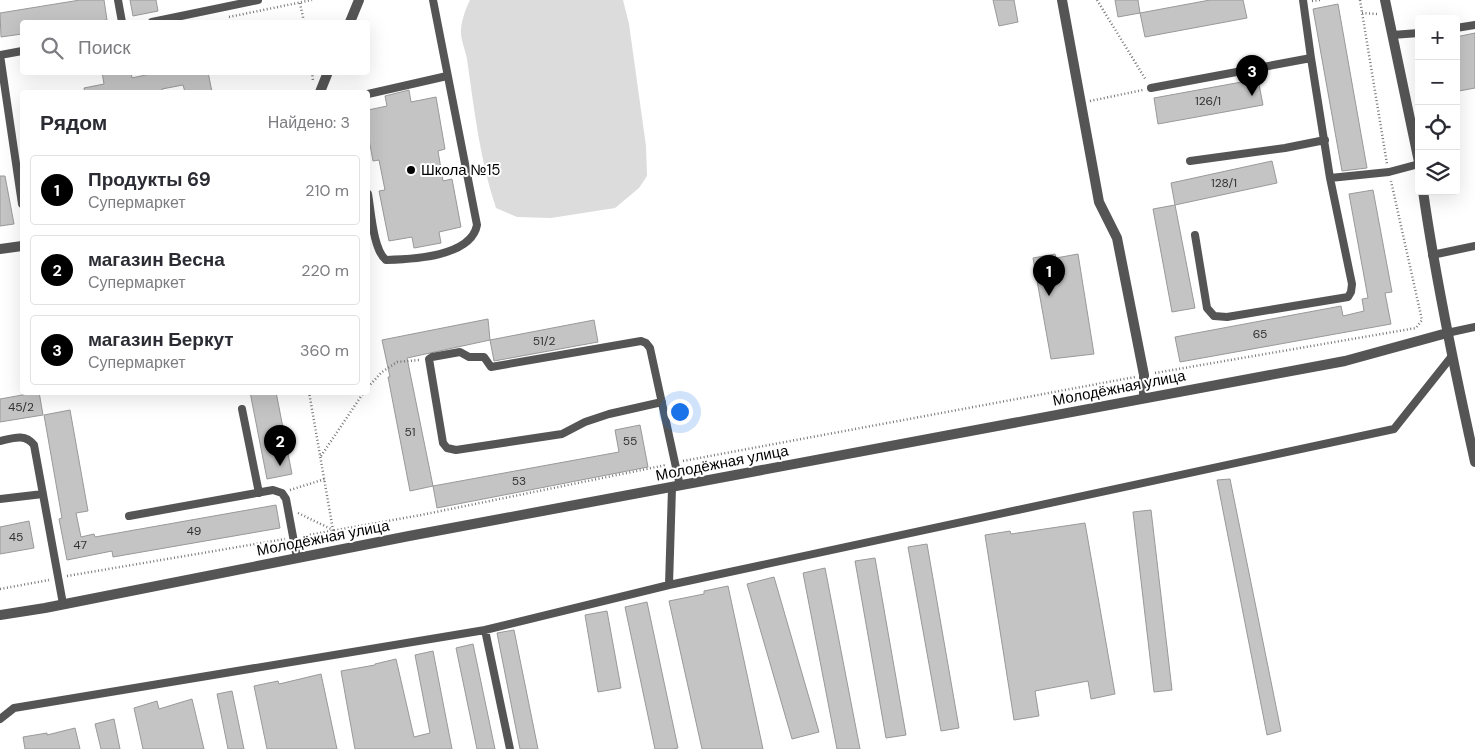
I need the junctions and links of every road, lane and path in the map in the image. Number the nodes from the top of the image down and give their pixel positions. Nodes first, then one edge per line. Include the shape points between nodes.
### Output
1 (118, 0) edge
2 (258, 0) edge
3 (312, 0) edge
4 (359, 0) edge
5 (433, 0) edge
6 (1062, 0) edge
7 (1097, 0) edge
8 (1303, 0) edge
9 (1385, 0) edge
10 (300, 3) junction
11 (1362, 13) dead end
12 (1388, 15) junction
13 (229, 17) dead end
14 (122, 20) edge
15 (162, 20) edge
16 (304, 20) edge
17 (351, 20) edge
18 (1475, 25) edge
19 (1460, 27) edge
20 (1415, 33) edge
21 (1392, 35) junction
22 (20, 51) edge
23 (0, 55) edge
24 (1311, 58) junction
25 (327, 75) edge
26 (447, 76) junction
27 (1151, 88) junction
28 (321, 90) edge
29 (370, 94) edge
30 (1081, 103) junction
31 (1325, 140) junction
32 (1416, 150) edge
33 (1190, 161) dead end
34 (1415, 164) edge
35 (1330, 178) junction
36 (20, 190) edge
37 (1424, 195) edge
38 (370, 205) edge
39 (1195, 235) dead end
40 (20, 246) edge
41 (1475, 246) edge
42 (0, 250) edge
43 (1432, 255) junction
44 (1475, 327) edge
45 (1446, 333) junction
46 (1452, 356) junction
47 (429, 359) junction
48 (1144, 375) junction
49 (370, 385) edge
50 (310, 395) edge
51 (362, 395) edge
52 (1144, 398) junction
53 (662, 402) junction
54 (242, 409) dead end
55 (0, 441) edge
56 (320, 457) junction
57 (1475, 462) edge
58 (675, 463) junction
59 (325, 479) junction
60 (676, 487) junction
61 (259, 493) junction
62 (282, 493) junction
63 (43, 494) junction
64 (0, 499) edge
65 (287, 508) junction
66 (129, 516) dead end
67 (333, 530) junction
68 (293, 538) junction
69 (297, 558) junction
70 (58, 578) junction
71 (669, 585) junction
72 (0, 588) edge
73 (62, 604) junction
74 (0, 615) edge
75 (485, 630) junction
76 (0, 719) edge
77 (510, 749) edge

1 - 14 lane
2 - 15 lane
3 - 10 path
4 - 17 street
5 - 26 lane
6 - 30 street
7 - 27 path
8 - 24 lane
9 - 12 street
10 - 13 path
10 - 16 path
11 - 12 path
12 - 21 street
18 - 19 lane
20 - 21 lane
21 - 32 street
22 - 23 lane
23 - 36 lane
24 - 27 lane
24 - 31 lane
25 - 28 street
26 - 29 lane
26 - 38 lane via 477,225 475,233 469,241 451,251 413,259 386,260 377,244
27 - 30 path
30 - 48 street via 1099,202 1117,238
31 - 33 lane
31 - 35 lane
34 - 35 lane via 1389,172
35 - 39 lane via 1352,284 1348,297 1227,317 1214,316 1207,308
37 - 43 street
40 - 42 street
41 - 43 lane
43 - 45 street
44 - 45 lane
45 - 46 street
45 - 52 street, Молодёжная улица via 1345,361
46 - 57 street
46 - 71 lane via 1394,429
47 - 49 path via 397,362
47 - 53 lane via 460,352 469,357 484,357 491,367 641,341 650,348
47 - 53 lane via 442,442 447,448 456,450 562,434 609,414
48 - 52 street
48 - 58 path
50 - 56 path
51 - 56 path
52 - 60 street, Молодёжная улица
53 - 58 lane
54 - 61 lane
55 - 63 lane via 22,436 31,441
56 - 59 path
58 - 60 lane
58 - 67 path
59 - 62 path
59 - 67 path
60 - 69 street, Молодёжная улица
60 - 71 lane
61 - 62 lane via 273,490
61 - 66 lane
62 - 65 lane
63 - 64 lane
63 - 70 lane
65 - 67 path
65 - 68 lane
67 - 68 path
68 - 69 lane
68 - 70 path
69 - 73 street, Молодёжная улица
70 - 72 path
70 - 73 lane
71 - 75 lane
73 - 74 street, Молодёжная улица
75 - 76 lane via 14,708
75 - 77 lane

